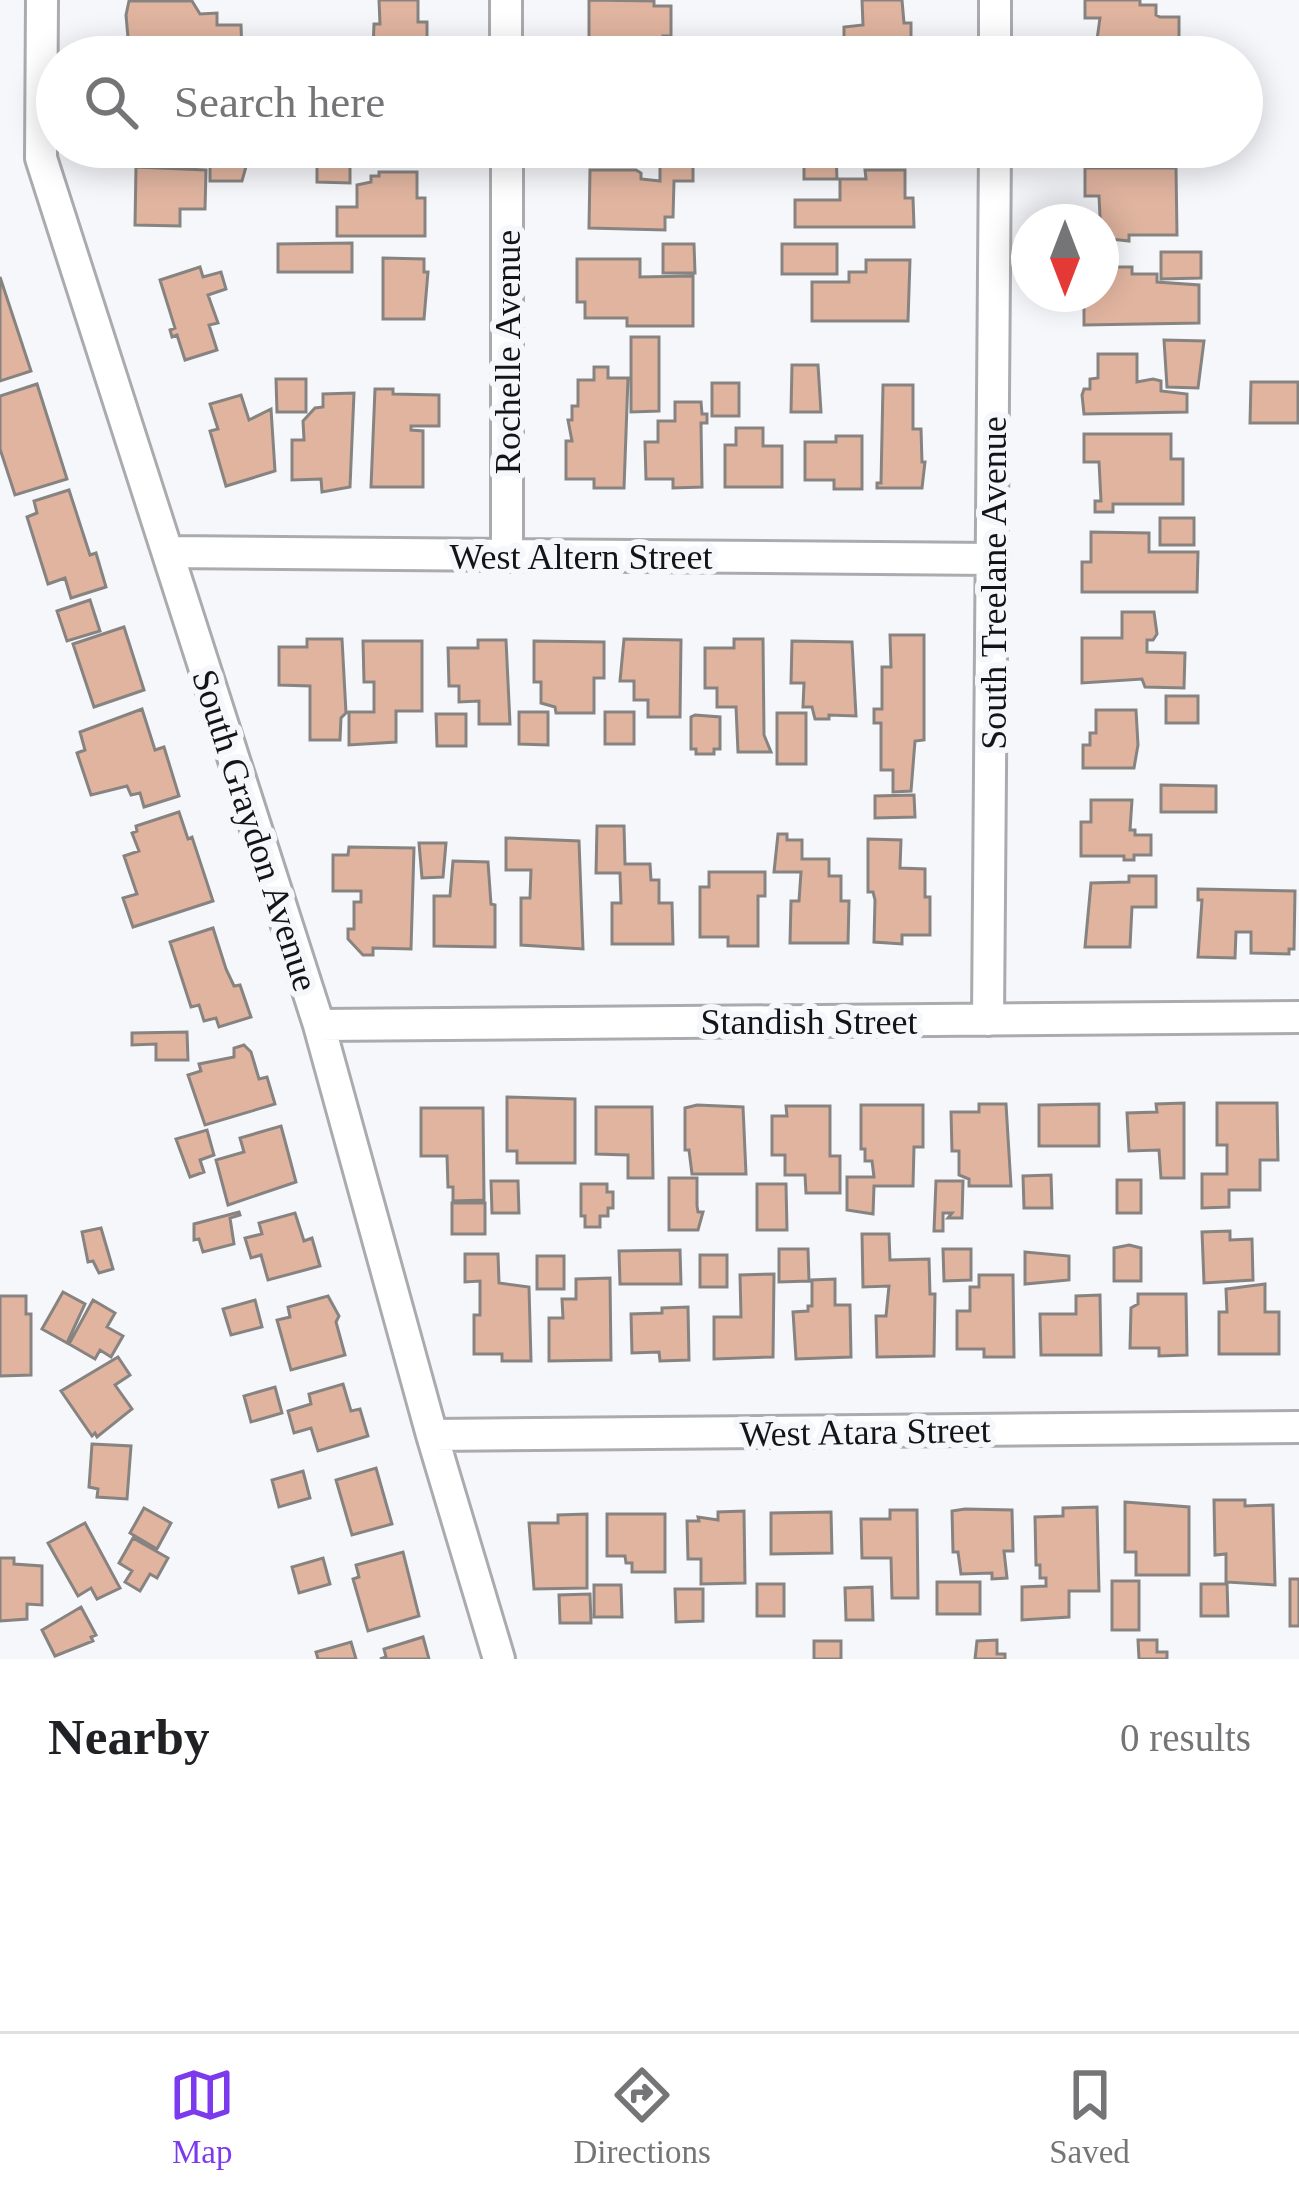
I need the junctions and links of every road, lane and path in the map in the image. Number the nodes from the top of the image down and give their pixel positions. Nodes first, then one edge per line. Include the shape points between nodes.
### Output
1 (42, 0) edge
2 (506, 0) edge
3 (995, 0) edge
4 (42, 36) edge
5 (506, 36) edge
6 (995, 36) edge
7 (43, 168) edge
8 (506, 168) edge
9 (995, 168) edge
10 (168, 552) junction
11 (507, 556) junction
12 (994, 559) junction
13 (1299, 1017) edge
14 (988, 1020) junction
15 (319, 1025) junction
16 (1299, 1427) edge
17 (432, 1435) junction
18 (499, 1659) edge

1 - 4 street, South Graydon Avenue
2 - 5 street
3 - 6 street
7 - 10 street, South Graydon Avenue
8 - 11 street, Rochelle Avenue
9 - 12 street, South Treelane Avenue
10 - 11 street, West Altern Street
10 - 15 street, South Graydon Avenue
11 - 12 street, West Altern Street
12 - 14 street, South Treelane Avenue
13 - 14 street, Standish Street
14 - 15 street, Standish Street
15 - 17 street, South Graydon Avenue
16 - 17 street, West Atara Street
17 - 18 street, South Graydon Avenue

